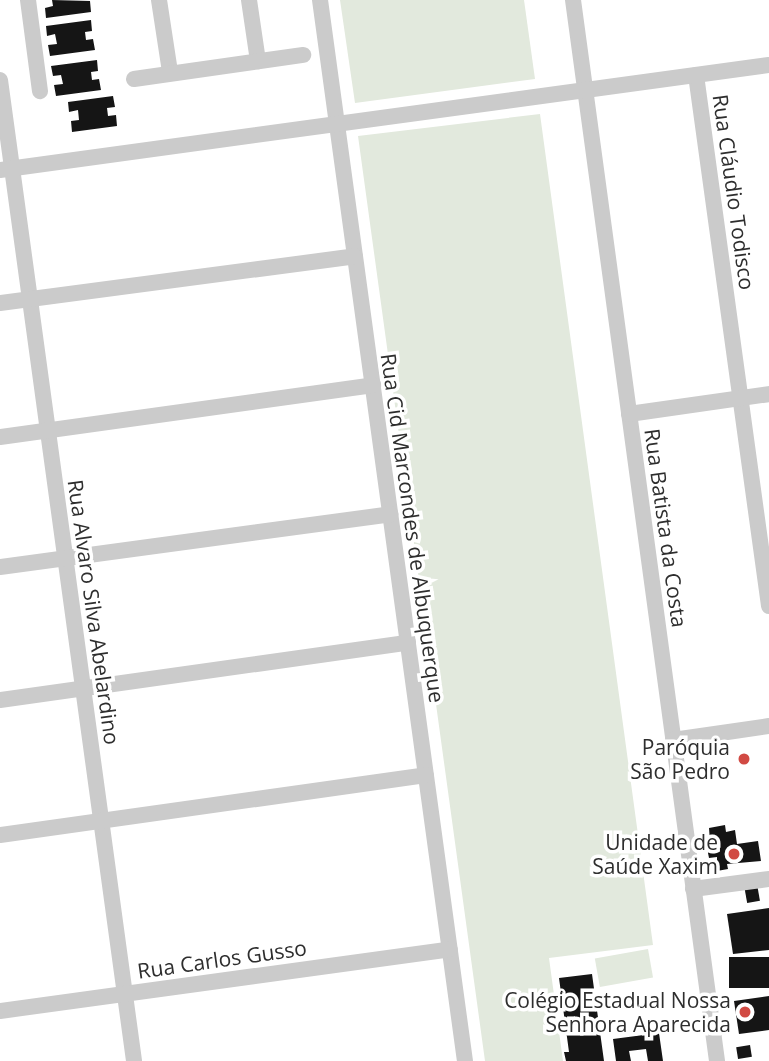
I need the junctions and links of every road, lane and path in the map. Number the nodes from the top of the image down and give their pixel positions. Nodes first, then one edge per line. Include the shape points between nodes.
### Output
1 (28, 0) edge
2 (159, 0) edge
3 (249, 0) edge
4 (320, 0) edge
5 (573, 0) edge
6 (303, 55) dead end
7 (258, 61) junction
8 (769, 65) edge
9 (170, 72) junction
10 (696, 75) junction
11 (134, 79) dead end
12 (0, 80) edge
13 (40, 91) dead end
14 (585, 92) junction
15 (337, 125) junction
16 (6, 169) edge
17 (355, 256) junction
18 (30, 299) junction
19 (0, 303) edge
20 (373, 385) junction
21 (769, 394) edge
22 (741, 398) junction
23 (629, 414) junction
24 (48, 431) junction
25 (0, 438) edge
26 (390, 514) junction
27 (65, 558) junction
28 (0, 567) edge
29 (769, 606) edge
30 (408, 643) junction
31 (83, 689) junction
32 (0, 700) edge
33 (769, 726) edge
34 (673, 740) junction
35 (426, 775) junction
36 (101, 821) junction
37 (0, 835) edge
38 (769, 879) edge
39 (694, 889) junction
40 (450, 949) junction
41 (125, 994) junction
42 (0, 1011) edge
43 (134, 1061) edge
44 (465, 1061) edge
45 (717, 1061) edge

1 - 13 street
2 - 9 street
3 - 7 street
4 - 15 street, Rua Cid Marcondes de Albuquerque
5 - 14 street, Rua Batista da Costa
6 - 7 street
7 - 9 street
8 - 10 street
9 - 11 street
10 - 14 street
10 - 22 street, Rua Cláudio Todisco
12 - 16 street, Rua Alvaro Silva Abelardino
14 - 15 street
14 - 23 street, Rua Batista da Costa
15 - 16 street
15 - 17 street, Rua Cid Marcondes de Albuquerque
16 - 18 street, Rua Alvaro Silva Abelardino
17 - 18 street
17 - 20 street, Rua Cid Marcondes de Albuquerque
18 - 19 street
18 - 24 street, Rua Alvaro Silva Abelardino
20 - 24 street
20 - 26 street, Rua Cid Marcondes de Albuquerque
21 - 22 street
22 - 23 street
22 - 29 street, Rua Cláudio Todisco
23 - 34 street, Rua Batista da Costa
24 - 25 street
24 - 27 street, Rua Alvaro Silva Abelardino
26 - 27 street
26 - 30 street, Rua Cid Marcondes de Albuquerque
27 - 28 street
27 - 31 street, Rua Alvaro Silva Abelardino
30 - 31 street
30 - 35 street, Rua Cid Marcondes de Albuquerque
31 - 32 street
31 - 36 street, Rua Alvaro Silva Abelardino
33 - 34 street
34 - 39 street, Rua Batista da Costa
35 - 36 street
35 - 40 street, Rua Cid Marcondes de Albuquerque
36 - 37 street
36 - 41 street, Rua Alvaro Silva Abelardino
38 - 39 street
39 - 45 street, Rua Batista da Costa
40 - 41 street, Rua Carlos Gusso
40 - 44 street, Rua Cid Marcondes de Albuquerque
41 - 42 street, Rua Carlos Gusso
41 - 43 street, Rua Alvaro Silva Abelardino

